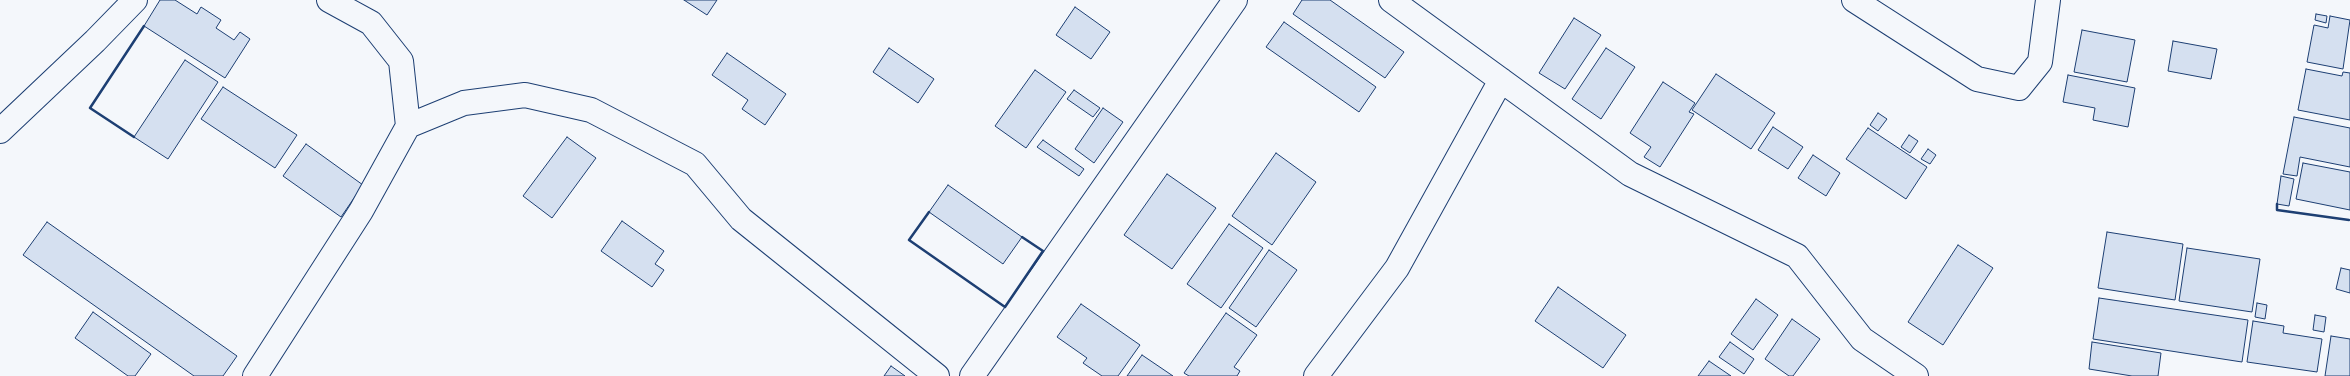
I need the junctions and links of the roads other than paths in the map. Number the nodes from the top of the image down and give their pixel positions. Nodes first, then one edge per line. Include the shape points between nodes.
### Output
1 (134, 0) edge
2 (329, 0) edge
3 (1235, 0) edge
4 (1391, 0) edge
5 (1854, 0) edge
6 (2048, 0) edge
7 (1501, 80) junction
8 (408, 126) junction
9 (0, 131) edge
10 (255, 376) edge
11 (937, 376) edge
12 (972, 376) edge
13 (1316, 376) edge
14 (1916, 376) edge

1 - 9 street
2 - 8 street via 371,23 401,61
3 - 12 street
4 - 7 street
5 - 6 street via 1977,79 2019,88 2040,62
7 - 13 street via 1397,268
7 - 14 street via 1630,174 1797,256 1862,339
8 - 10 street via 361,211
8 - 11 street via 464,103 525,95 591,110 695,164 742,219

